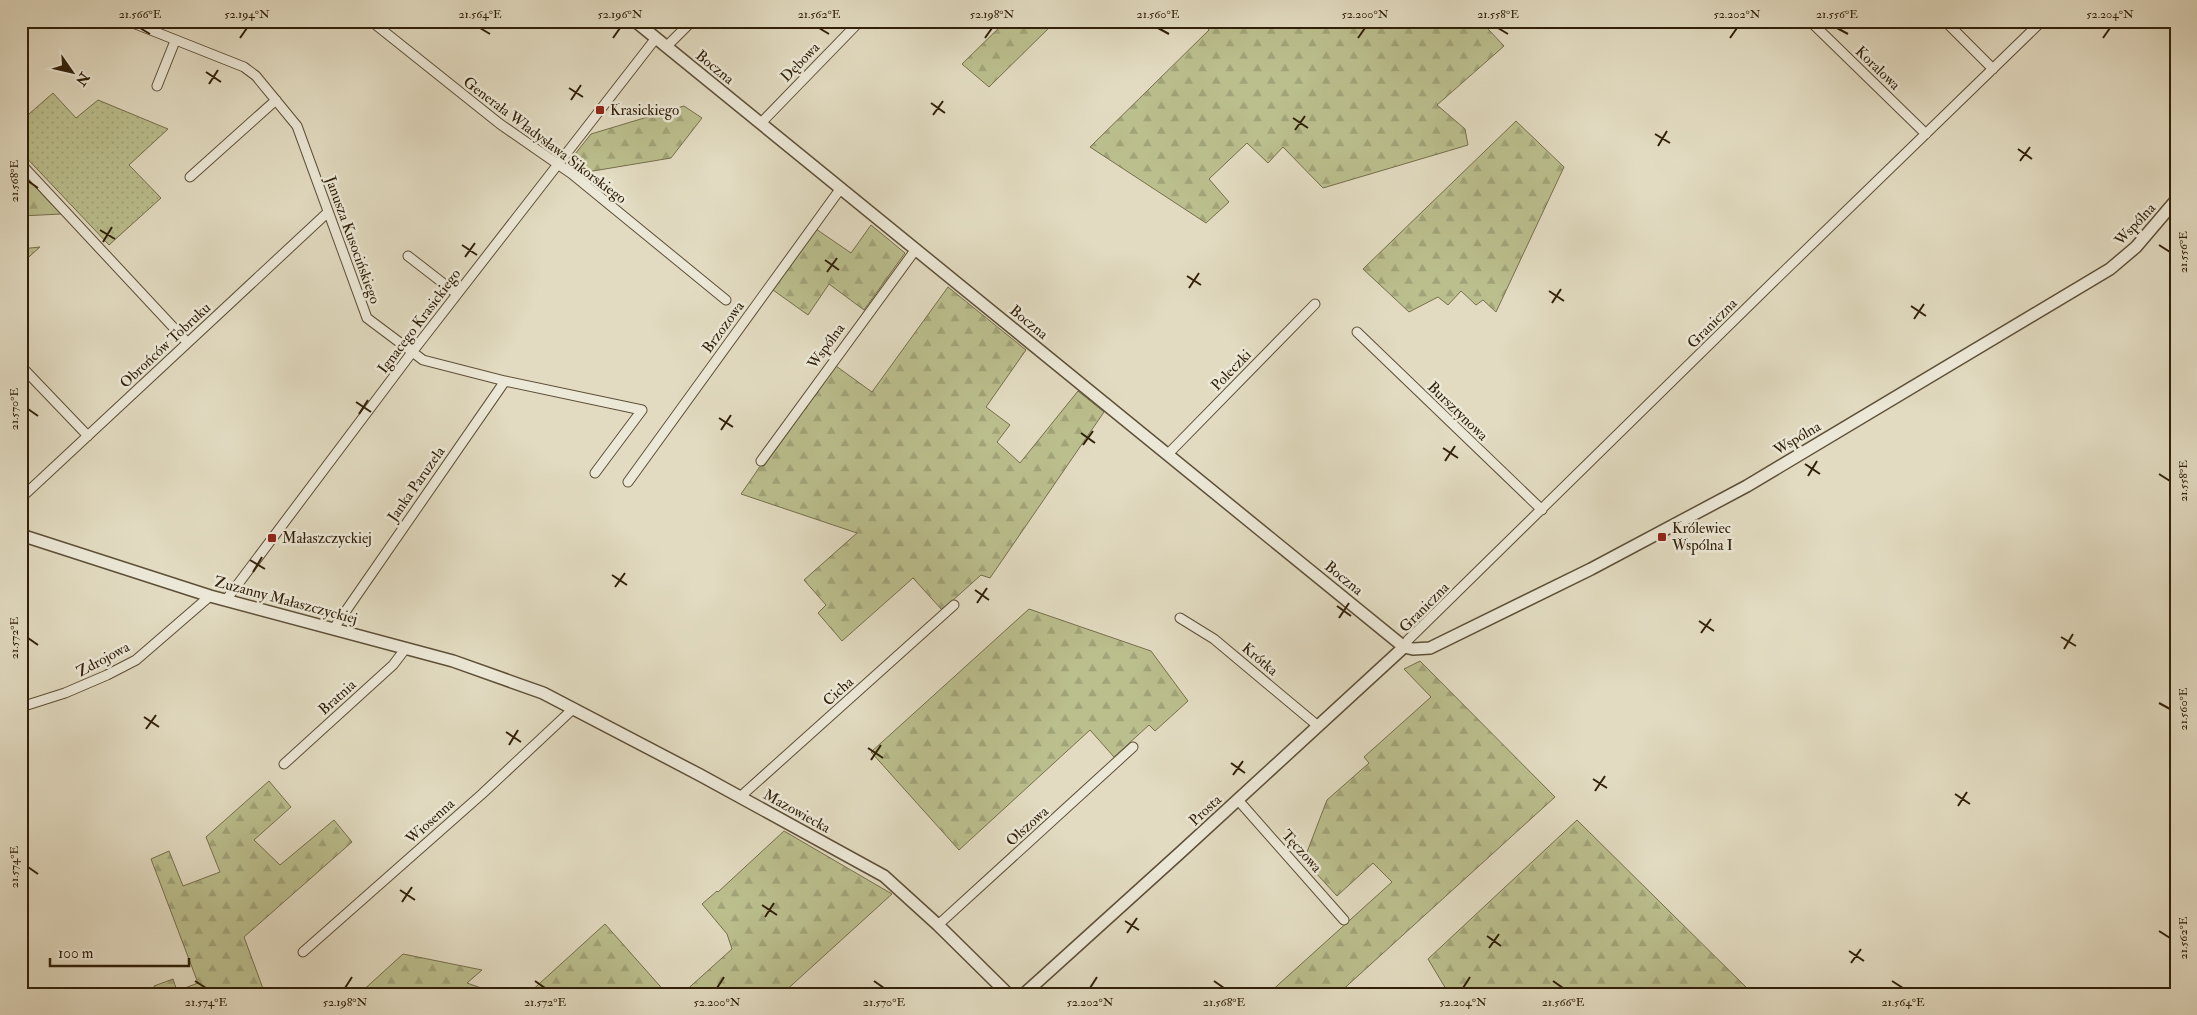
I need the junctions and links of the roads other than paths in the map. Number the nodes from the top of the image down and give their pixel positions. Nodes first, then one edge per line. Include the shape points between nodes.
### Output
1 (128, 21) edge
2 (372, 21) edge
3 (692, 21) edge
4 (860, 21) edge
5 (1810, 21) edge
6 (1946, 21) edge
7 (2042, 21) edge
8 (641, 23) edge
9 (656, 38) junction
10 (175, 41) junction
11 (666, 47) junction
12 (1993, 68) junction
13 (157, 86) dead end
14 (276, 100) junction
15 (761, 123) junction
16 (1926, 134) junction
17 (21, 164) edge
18 (558, 164) junction
19 (190, 177) dead end
20 (841, 188) junction
21 (2176, 200) edge
22 (327, 213) junction
23 (916, 249) junction
24 (408, 256) dead end
25 (457, 294) junction
26 (726, 300) dead end
27 (1315, 304) dead end
28 (1357, 332) dead end
29 (187, 342) junction
30 (413, 351) junction
31 (21, 366) edge
32 (505, 381) junction
33 (88, 436) junction
34 (1168, 454) junction
35 (761, 461) dead end
36 (596, 473) dead end
37 (628, 482) dead end
38 (21, 498) edge
39 (1542, 510) junction
40 (21, 534) edge
41 (210, 596) junction
42 (226, 600) junction
43 (954, 605) dead end
44 (1180, 618) dead end
45 (334, 628) junction
46 (1404, 647) junction
47 (406, 648) junction
48 (543, 694) joint
49 (21, 707) edge
50 (574, 708) junction
51 (1318, 726) junction
52 (1133, 748) dead end
53 (284, 764) dead end
54 (740, 797) junction
55 (1238, 800) junction
56 (1344, 920) dead end
57 (938, 925) junction
58 (302, 952) dead end
59 (1008, 994) edge
60 (1024, 994) edge

1 - 10 street, Janusza Kusocińskiego
2 - 18 street, Generała Władysława Sikorskiego via 500,124
3 - 11 street
4 - 15 street, Dębowa
5 - 16 street, Koralowa
6 - 12 street
7 - 12 street, Graniczna
8 - 9 street, Boczna
9 - 11 street, Boczna
9 - 18 street, Ignacego Krasickiego
10 - 13 street
10 - 14 street, Janusza Kusocińskiego via 244,68 256,76
11 - 15 street, Boczna
12 - 16 street, Graniczna
14 - 19 street
14 - 22 street, Janusza Kusocińskiego via 296,126
15 - 20 street, Boczna
16 - 39 street, Graniczna
17 - 29 street
18 - 25 street, Ignacego Krasickiego
18 - 26 street, Generała Władysława Sikorskiego
20 - 23 street, Boczna
20 - 37 street, Brzozowa
21 - 46 street, Wspólna via 2136,247 2110,269 1747,486 1591,569 1430,648
22 - 29 street, Obrońców Tobruku
22 - 30 street, Janusza Kusocińskiego via 367,318
23 - 34 street, Boczna
23 - 35 street, Wspólna
24 - 25 street
25 - 30 street, Ignacego Krasickiego
27 - 34 street, Poleczki
28 - 39 street, Bursztynowa
29 - 33 street, Obrońców Tobruku
30 - 32 street, Janusza Kusocińskiego via 423,360
30 - 42 street, Ignacego Krasickiego
31 - 33 street
32 - 36 street, Janusza Kusocińskiego via 642,410
32 - 45 street, Janka Paruzela
33 - 38 street, Obrońców Tobruku
34 - 46 street, Boczna
39 - 46 street, Graniczna
40 - 41 street, Zuzanny Małaszczyckiej
41 - 42 street, Zuzanny Małaszczyckiej
41 - 49 street, Zdrojowa via 136,660 65,693
42 - 45 street, Zuzanny Małaszczyckiej
43 - 54 street, Cicha
44 - 51 street, Krótka via 1214,639
45 - 47 street, Zuzanny Małaszczyckiej
46 - 51 street, Prosta
47 - 48 street, Zuzanny Małaszczyckiej via 453,661
47 - 53 street, Bratnia via 393,665
48 - 50 street, Mazowiecka
50 - 54 street, Mazowiecka
50 - 58 street, Wiosenna via 482,794
51 - 55 street, Prosta
52 - 57 street, Olszowa
54 - 57 street, Mazowiecka via 884,876
55 - 56 street, Tęczowa
55 - 60 street, Prosta
57 - 59 street, Mazowiecka

